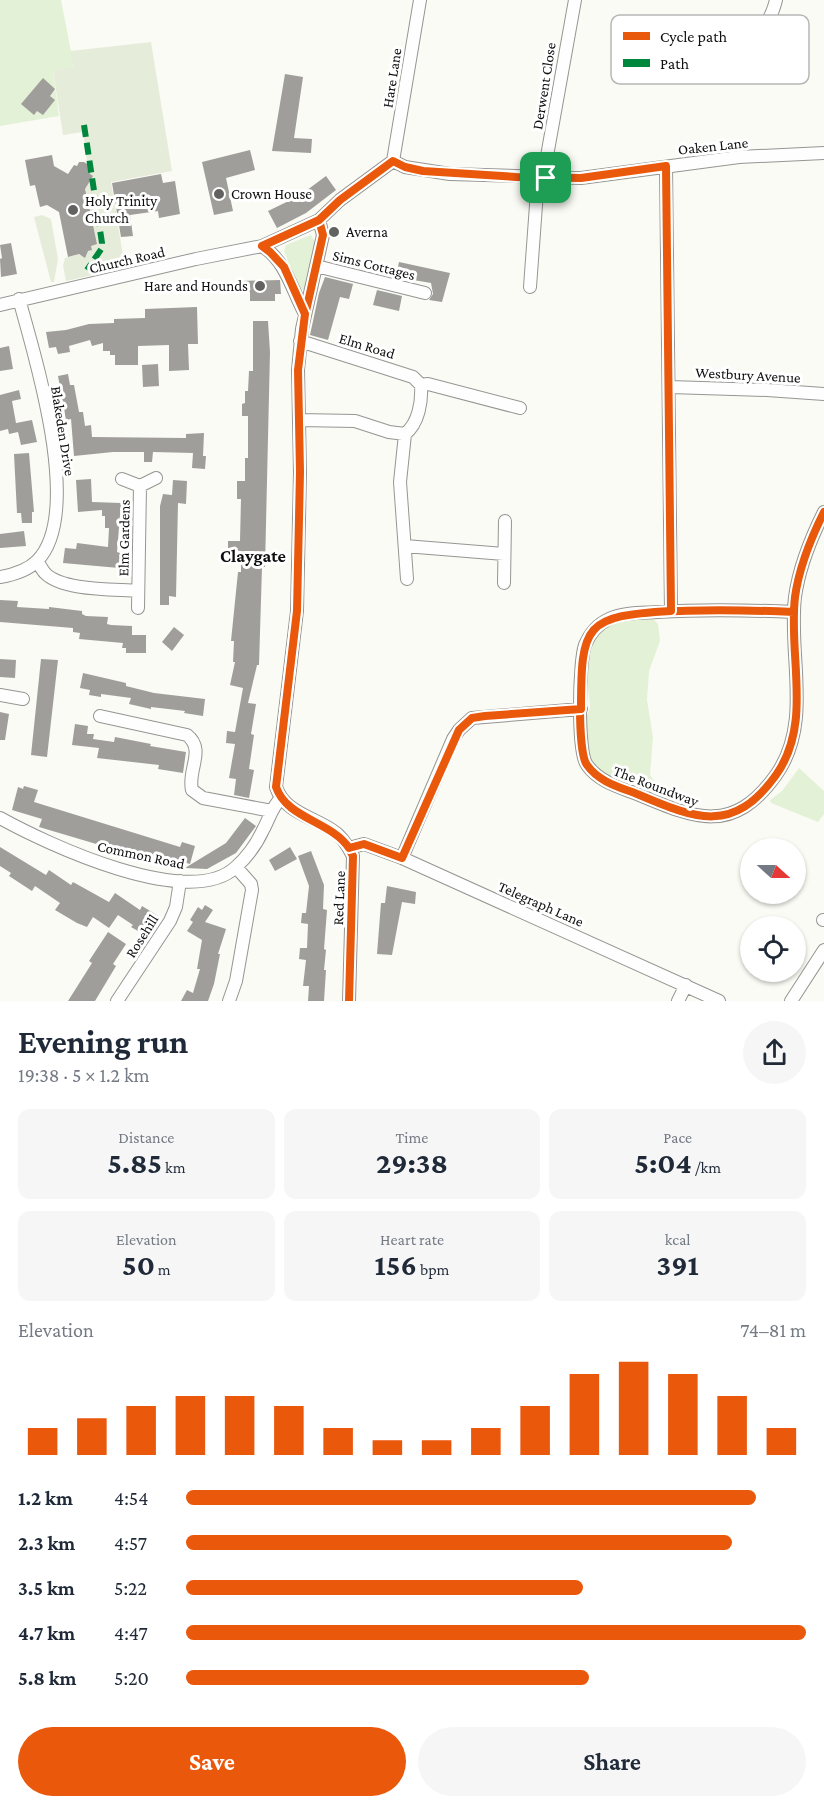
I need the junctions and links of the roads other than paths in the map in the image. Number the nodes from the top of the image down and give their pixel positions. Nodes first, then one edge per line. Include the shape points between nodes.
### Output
1 (420, 0) edge
2 (574, 0) edge
3 (776, 0) edge
4 (771, 15) edge
5 (824, 153) edge
6 (393, 161) junction
7 (666, 166) junction
8 (542, 178) junction
9 (319, 220) junction
10 (262, 246) junction
11 (316, 266) junction
12 (517, 272) dead end
13 (531, 273) junction
14 (530, 286) dead end
15 (425, 293) dead end
16 (19, 299) junction
17 (0, 304) edge
18 (305, 314) junction
19 (300, 341) junction
20 (421, 385) junction
21 (670, 387) junction
22 (824, 394) edge
23 (520, 408) dead end
24 (299, 420) junction
25 (405, 434) junction
26 (156, 478) dead end
27 (122, 479) dead end
28 (140, 486) junction
29 (824, 512) edge
30 (505, 521) dead end
31 (405, 546) junction
32 (504, 554) junction
33 (37, 561) junction
34 (0, 577) edge
35 (407, 579) dead end
36 (504, 583) dead end
37 (138, 591) junction
38 (138, 608) dead end
39 (671, 611) junction
40 (794, 612) junction
41 (0, 695) edge
42 (22, 699) dead end
43 (581, 709) junction
44 (99, 716) dead end
45 (281, 798) junction
46 (272, 811) junction
47 (0, 818) edge
48 (349, 848) junction
49 (402, 858) junction
50 (236, 867) junction
51 (180, 881) junction
52 (824, 950) edge
53 (686, 985) junction
54 (117, 1001) edge
55 (228, 1001) edge
56 (349, 1001) edge
57 (678, 1001) edge
58 (719, 1001) edge
59 (791, 1001) edge

1 - 6 street, Hare Lane
2 - 8 street, Derwent Close
3 - 4 street
5 - 7 street, Oaken Lane
6 - 8 street, Oaken Lane via 432,172
6 - 9 street, Church Road
7 - 8 street, Oaken Lane via 604,176
7 - 21 street
8 - 13 street, Derwent Close
9 - 10 street, Church Road
9 - 11 street via 323,235
10 - 16 street, Church Road
10 - 18 street via 284,267
11 - 15 street, Sims Cottages
11 - 18 street
12 - 13 street
13 - 14 street, Derwent Close
16 - 17 street, Church Road
16 - 33 street, Blakeden Drive via 49,420 57,479 54,530
18 - 19 street
19 - 20 street, Elm Road via 397,371
19 - 24 street
20 - 23 street, Elm Road via 444,387
20 - 25 street via 420,408
21 - 22 street, Westbury Avenue
21 - 39 street
24 - 25 street via 355,421
24 - 45 street via 297,611 276,777
25 - 31 street via 400,482
26 - 28 street, Elm Gardens
27 - 28 street, Elm Gardens
28 - 37 street, Elm Gardens
29 - 40 street via 806,556
30 - 32 street
31 - 32 street
31 - 35 street
32 - 36 street
33 - 34 street
33 - 37 street, Elm Gardens via 45,573 69,585
37 - 38 street, Elm Gardens
39 - 40 street, The Roundway
39 - 43 street, The Roundway via 611,618 592,632 581,666
40 - 43 street, The Roundway via 794,735 777,773 764,790 735,812 709,818 688,815 593,773 582,756
41 - 42 street
43 - 49 street via 472,718 453,739
44 - 46 street via 187,735 196,747 192,790 203,798
45 - 46 street
45 - 48 street via 299,813 334,831
46 - 50 street via 258,840
47 - 51 street, Common Road via 85,859
48 - 49 street, Telegraph Lane via 364,844
48 - 56 street, Red Lane via 354,869
49 - 53 street, Telegraph Lane
50 - 51 street, Common Road via 218,876
50 - 55 street via 252,890 236,981
51 - 54 street, Rosehill via 170,921
52 - 59 street
53 - 57 street
53 - 58 street, Telegraph Lane

